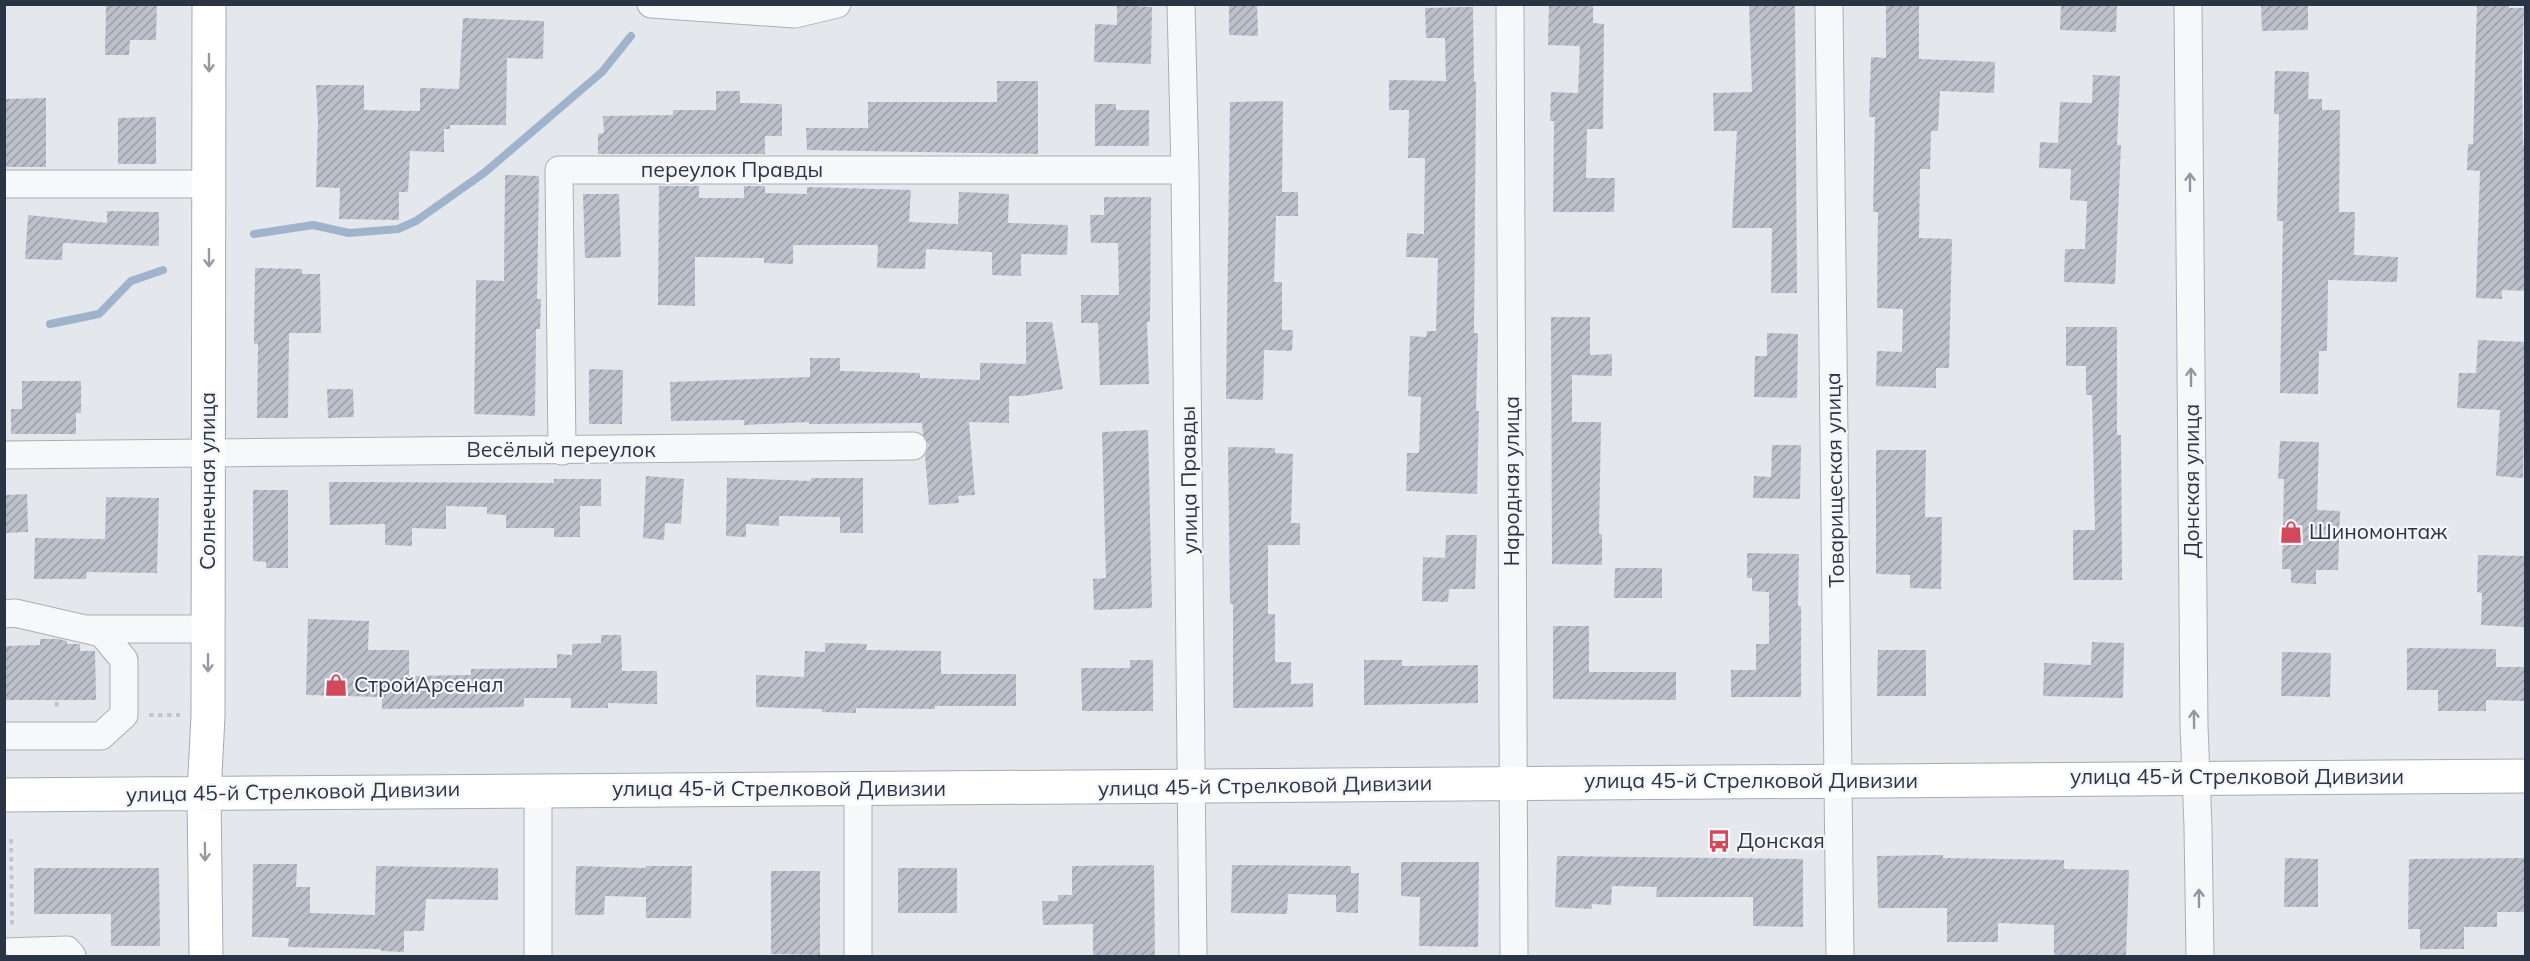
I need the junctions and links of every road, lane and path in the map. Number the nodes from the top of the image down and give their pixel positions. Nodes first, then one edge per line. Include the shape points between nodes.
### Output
1 (209, 4) edge
2 (651, 4) edge
3 (837, 4) edge
4 (1181, 4) edge
5 (1510, 4) edge
6 (1829, 4) edge
7 (2188, 4) edge
8 (1185, 170) junction
9 (4, 184) edge
10 (209, 184) junction
11 (913, 446) dead end
12 (562, 451) junction
13 (208, 452) junction
14 (4, 455) edge
15 (4, 614) edge
16 (81, 629) junction
17 (208, 629) junction
18 (4, 736) edge
19 (2526, 776) edge
20 (2197, 778) junction
21 (1839, 780) junction
22 (1513, 783) junction
23 (1192, 786) junction
24 (858, 789) junction
25 (538, 790) junction
26 (204, 794) junction
27 (4, 795) edge
28 (11, 839) dead end
29 (8, 952) edge
30 (72, 957) edge
31 (206, 957) edge
32 (538, 957) edge
33 (858, 957) edge
34 (1193, 957) edge
35 (1514, 957) edge
36 (1840, 957) edge
37 (2199, 957) edge

1 -> 10 main road, Солнечная улица
2 - 3 street via 795,14
4 - 8 street, улица Правды
5 - 22 street, Народная улица
6 - 21 street, Товарищеская улица
20 -> 7 street, Донская улица
8 - 12 street, переулок Правды via 559,170
8 - 23 street, улица Правды
9 - 10 street
10 -> 13 main road, Солнечная улица
11 - 12 street, Весёлый переулок
12 - 13 street, Весёлый переулок
13 - 14 street, Весёлый переулок
13 - 17 main road, Солнечная улица
15 - 16 street via 15,613
16 - 17 street
16 - 18 street via 102,633 124,660 124,715 101,735
17 -> 26 main road, Солнечная улица
19 - 20 main road, улица 45-й Стрелковой Дивизии
20 - 21 main road, улица 45-й Стрелковой Дивизии
37 -> 20 street, Донская улица
21 - 22 main road, улица 45-й Стрелковой Дивизии
21 - 36 street, Товарищеская улица
22 - 23 main road, улица 45-й Стрелковой Дивизии
22 - 35 street, Народная улица
23 - 24 main road, улица 45-й Стрелковой Дивизии
23 - 34 street, улица Правды
24 - 25 main road, улица 45-й Стрелковой Дивизии
24 - 33 street
25 - 26 main road, улица 45-й Стрелковой Дивизии
25 - 32 street
26 - 27 main road, улица 45-й Стрелковой Дивизии
26 -> 31 main road, Солнечная улица
28 - 29 path
29 - 30 street via 67,950

